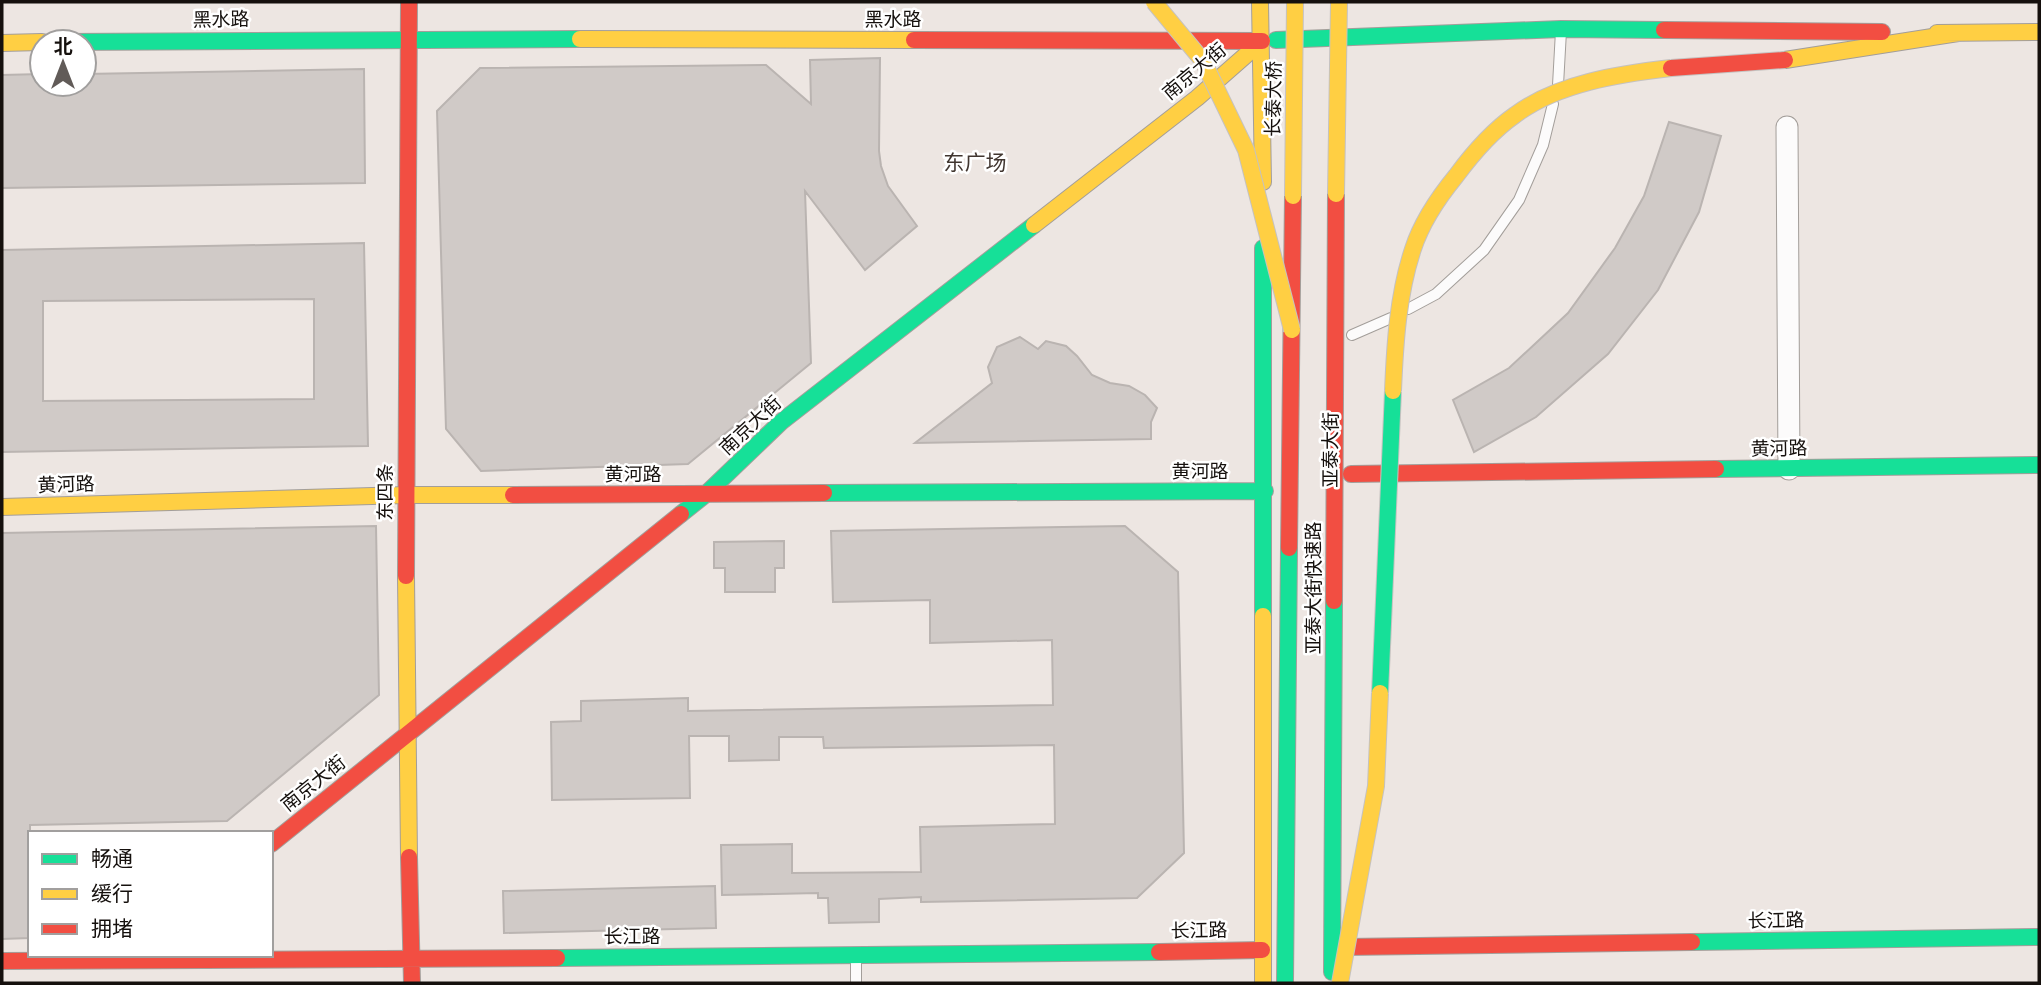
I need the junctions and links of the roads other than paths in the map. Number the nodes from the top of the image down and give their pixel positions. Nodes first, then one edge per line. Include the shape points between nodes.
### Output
1 (409, 2) edge
2 (1140, 2) edge
3 (1154, 2) edge
4 (1260, 2) edge
5 (1295, 2) edge
6 (1339, 2) edge
7 (1352, 2) edge
8 (1189, 18) dead end
9 (1213, 25) dead end
10 (1561, 29) junction
11 (2039, 32) edge
12 (1958, 33) junction
13 (1353, 36) junction
14 (409, 38) junction
15 (1262, 41) junction
16 (28, 42) edge
17 (98, 42) edge
18 (2, 43) edge
19 (1787, 127) dead end
20 (1352, 186) dead end
21 (1293, 196) joint
22 (1292, 330) junction
23 (1352, 335) dead end
24 (2039, 465) edge
25 (1789, 469) junction
26 (1351, 474) dead end
27 (1265, 491) junction
28 (706, 494) junction
29 (406, 495) junction
30 (2, 507) edge
31 (1350, 516) dead end
32 (407, 734) junction
33 (273, 842) edge
34 (2039, 937) edge
35 (1346, 947) junction
36 (1262, 950) junction
37 (856, 956) junction
38 (412, 958) junction
39 (130, 959) edge
40 (2, 961) edge
41 (109, 976) dead end
42 (412, 983) edge
43 (856, 983) edge
44 (1263, 983) edge
45 (1285, 983) edge
46 (1332, 983) edge
47 (1340, 983) edge
48 (1346, 983) edge

1 - 14 main road, 东四条
2 - 8 main road
3 - 22 main road, bridge via 1203,61 1246,150
4 - 15 main road
5 - 21 main road, 长泰大桥, bridge
6 - 46 main road, 亚泰大街快速路, bridge
7 - 13 main road
9 - 15 main road
10 - 12 main road
10 - 13 main road
10 - 23 lane via 1558,83 1543,145 1519,200 1484,250 1436,294
11 - 12 main road
12 - 47 main road, bridge via 1785,61 1661,68 1596,81 1523,109 1465,163 1433,205 1413,247 1395,353 1376,786
13 - 15 main road, 黑水路
13 - 20 main road
14 - 15 main road, 黑水路
14 - 17 main road, 黑水路
14 - 29 main road, 东四条
15 - 27 main road
15 - 28 main road, 南京大街 via 1197,99 781,422
16 - 18 main road
19 - 25 street
21 - 22 main road, 亚泰大街快速路, bridge
22 - 45 main road, 亚泰大街快速路
24 - 25 main road, 黄河路
25 - 26 main road, 黄河路
27 - 28 main road, 黄河路
27 - 36 main road
28 - 29 main road, 黄河路
28 - 32 main road, 南京大街
29 - 30 main road, 黄河路
29 - 32 main road, 东四条
31 - 35 main road
32 - 33 main road, 南京大街
32 - 38 main road, 东四条
34 - 35 main road, 长江路
35 - 48 main road
36 - 37 main road, 长江路
36 - 44 main road
37 - 38 main road, 长江路
37 - 43 lane
38 - 39 main road, 长江路
38 - 42 main road, 东四条
39 - 40 main road, 长江路
39 - 41 main road

